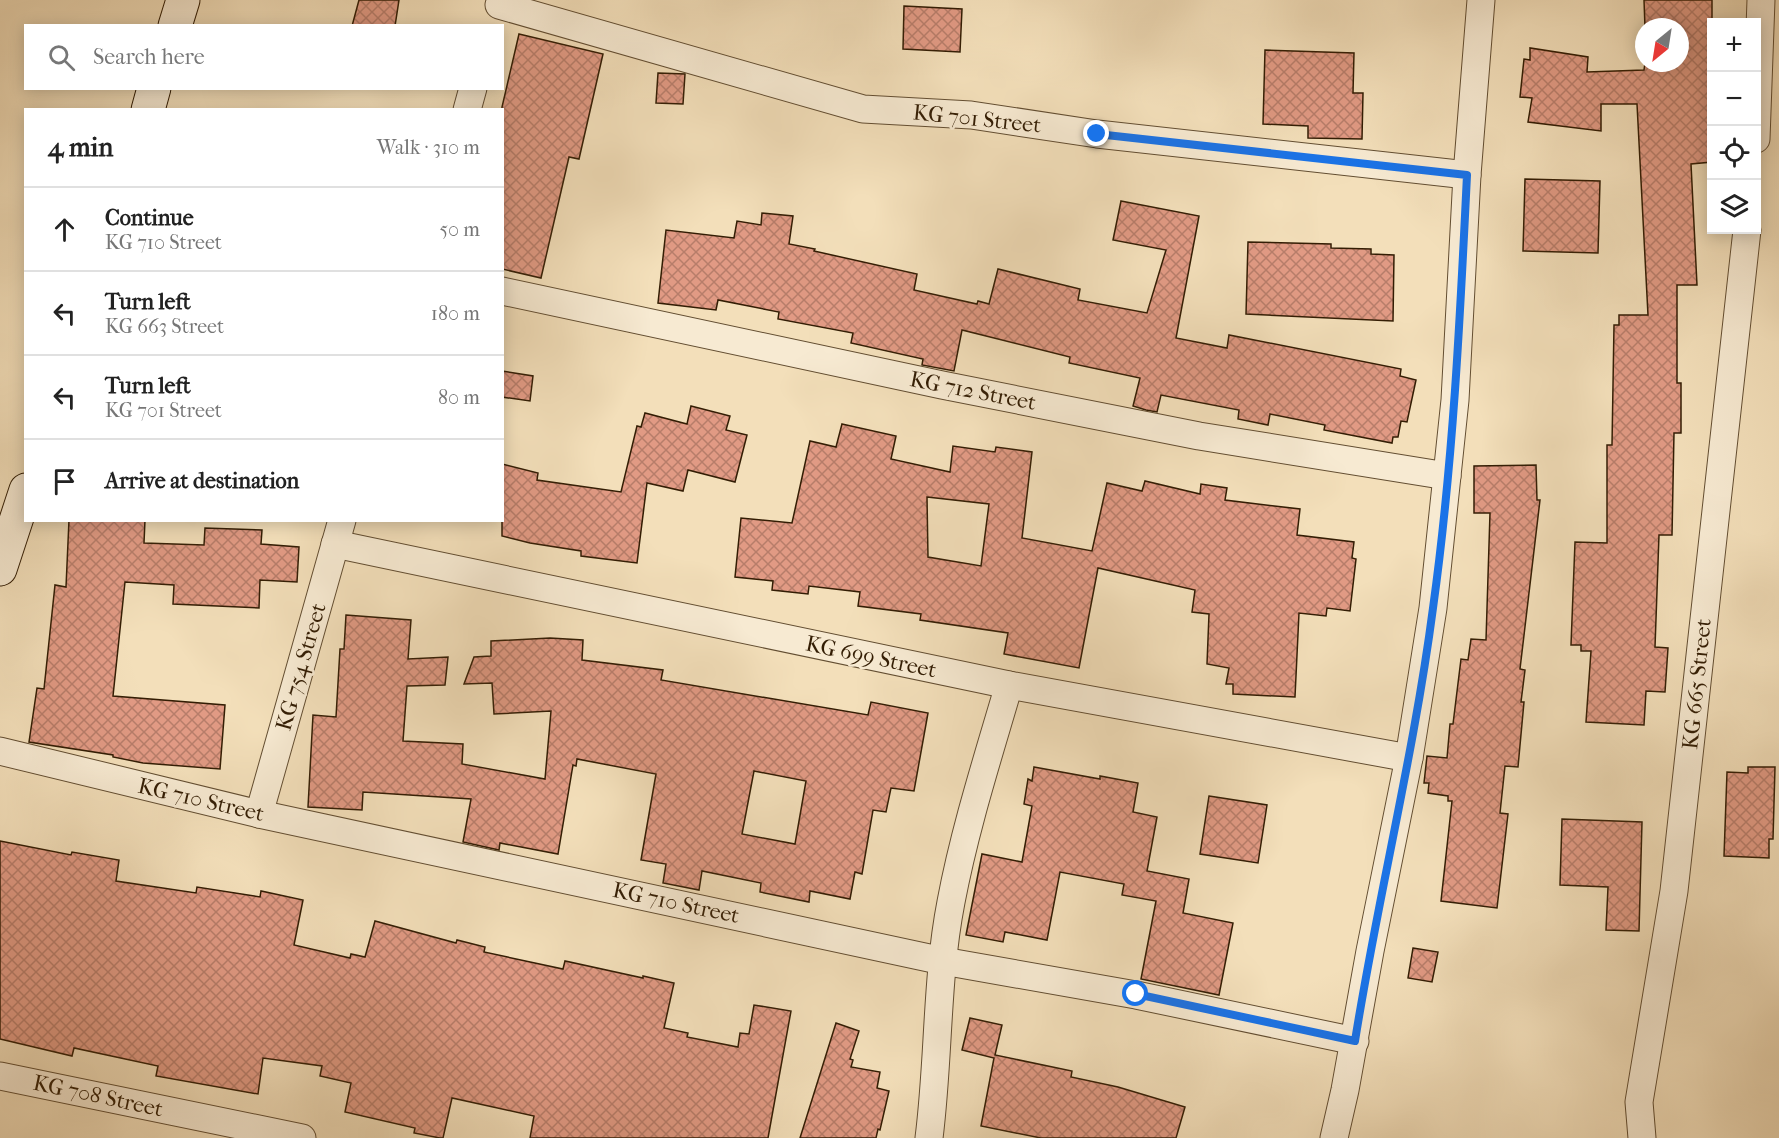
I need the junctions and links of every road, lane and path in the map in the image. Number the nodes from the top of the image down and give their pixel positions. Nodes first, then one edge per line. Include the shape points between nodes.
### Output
1 (183, 0) edge
2 (1481, 0) edge
3 (1761, 0) edge
4 (497, 10) edge
5 (176, 24) edge
6 (153, 90) edge
7 (472, 90) edge
8 (149, 108) edge
9 (468, 108) edge
10 (1756, 126) edge
11 (1467, 175) junction
12 (1747, 234) edge
13 (504, 291) edge
14 (1448, 476) junction
15 (24, 496) edge
16 (339, 532) edge
17 (0, 569) edge
18 (1009, 686) junction
19 (0, 752) edge
20 (1409, 758) junction
21 (259, 814) junction
22 (943, 961) junction
23 (1355, 1041) junction
24 (0, 1076) edge
25 (302, 1138) edge
26 (929, 1138) edge
27 (1334, 1138) edge
28 (1642, 1138) edge

1 - 5 main road
2 - 11 street
3 - 10 street
4 - 11 street, KG 701 Street via 863,110 971,115 1097,134
6 - 8 main road
7 - 9 street
11 - 14 street
12 - 28 street, KG 665 Street via 1674,891 1639,1102
13 - 14 street, KG 712 Street via 1187,434
14 - 20 street via 1433,608
15 - 17 main road
16 - 18 street, KG 699 Street
16 - 21 street, KG 754 Street
18 - 20 street, KG 699 Street
18 - 22 street via 968,828 951,902
19 - 21 street, KG 710 Street
20 - 23 street
21 - 22 street, KG 710 Street
22 - 23 street, KG 710 Street via 1136,994
22 - 26 street
23 - 27 street
24 - 25 street, KG 708 Street

